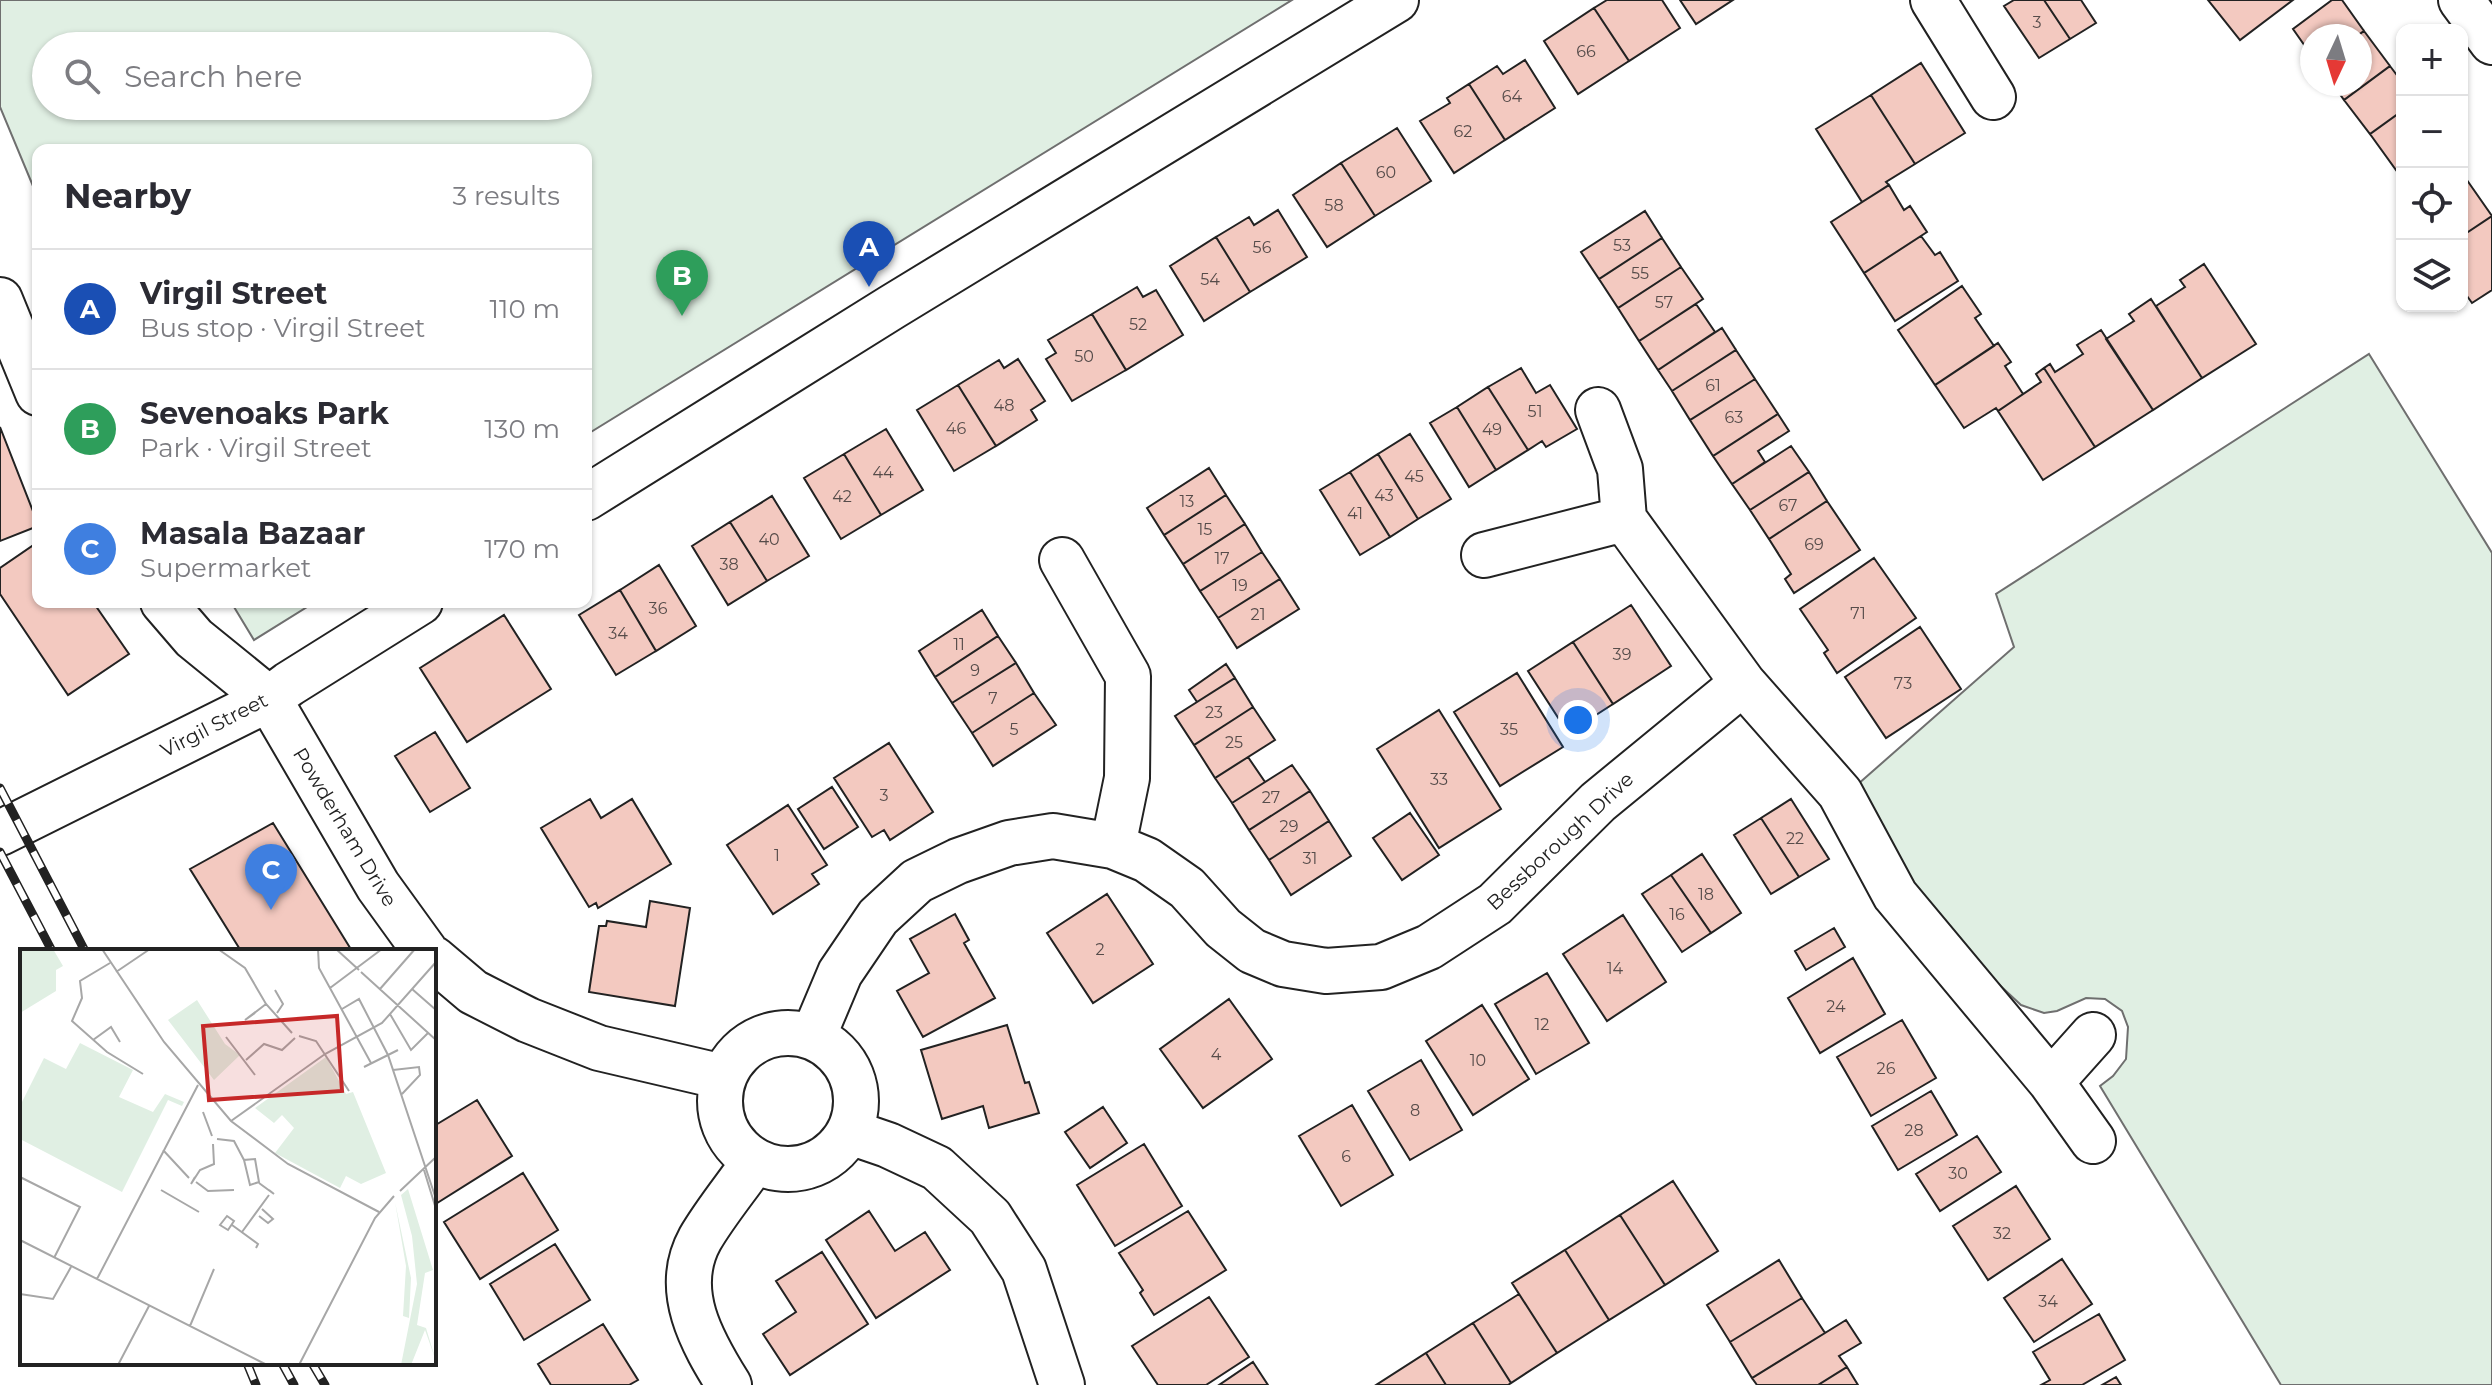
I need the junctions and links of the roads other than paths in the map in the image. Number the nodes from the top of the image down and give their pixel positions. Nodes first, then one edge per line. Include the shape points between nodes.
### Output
1 (1396, 0) edge
2 (1933, 0) edge
3 (2461, 0) edge
4 (2492, 42) edge
5 (1993, 97) dead end
6 (0, 300) edge
7 (32, 378) edge
8 (1598, 410) dead end
9 (592, 494) edge
10 (1624, 519) junction
11 (1484, 555) dead end
12 (1062, 560) dead end
13 (168, 608) edge
14 (410, 608) edge
15 (1743, 683) junction
16 (269, 699) junction
17 (0, 833) edge
18 (1113, 846) junction
19 (424, 949) edge
20 (436, 961) edge
21 (2093, 1035) dead end
22 (813, 1037) junction
23 (723, 1077) junction
24 (2051, 1082) junction
25 (850, 1132) junction
26 (2093, 1141) dead end
27 (754, 1162) junction
28 (729, 1385) edge
29 (1062, 1385) edge

1 - 9 street
2 - 5 street
3 - 4 street
6 - 7 street
8 - 10 street via 1620,469
10 - 11 street
10 - 15 street
12 - 18 street via 1128,676 1127,778
13 - 16 street via 194,638
14 - 16 street, Virgil Street
15 - 18 street, Bessborough Drive via 1598,802 1495,904 1429,947 1381,967 1326,971 1283,964 1252,951 1187,888 1147,860
15 - 24 street via 1840,793 1895,895
16 - 17 street, Virgil Street
16 - 19 street, Powderham Drive via 378,886
18 - 22 street, Bessborough Drive via 1053,836 1009,843 917,881 878,917 840,973
20 - 23 street via 473,992 528,1020 599,1048
21 - 24 street
22 - 23 street via 775,1033 755,1040
22 - 25 street via 834,1049 853,1075 858,1104
23 - 27 street via 719,1100 724,1124 732,1141
24 - 26 street
25 - 27 street via 829,1157 807,1168
25 - 29 street via 937,1168 990,1217 1024,1270
27 - 28 street via 699,1241 688,1273 692,1314

